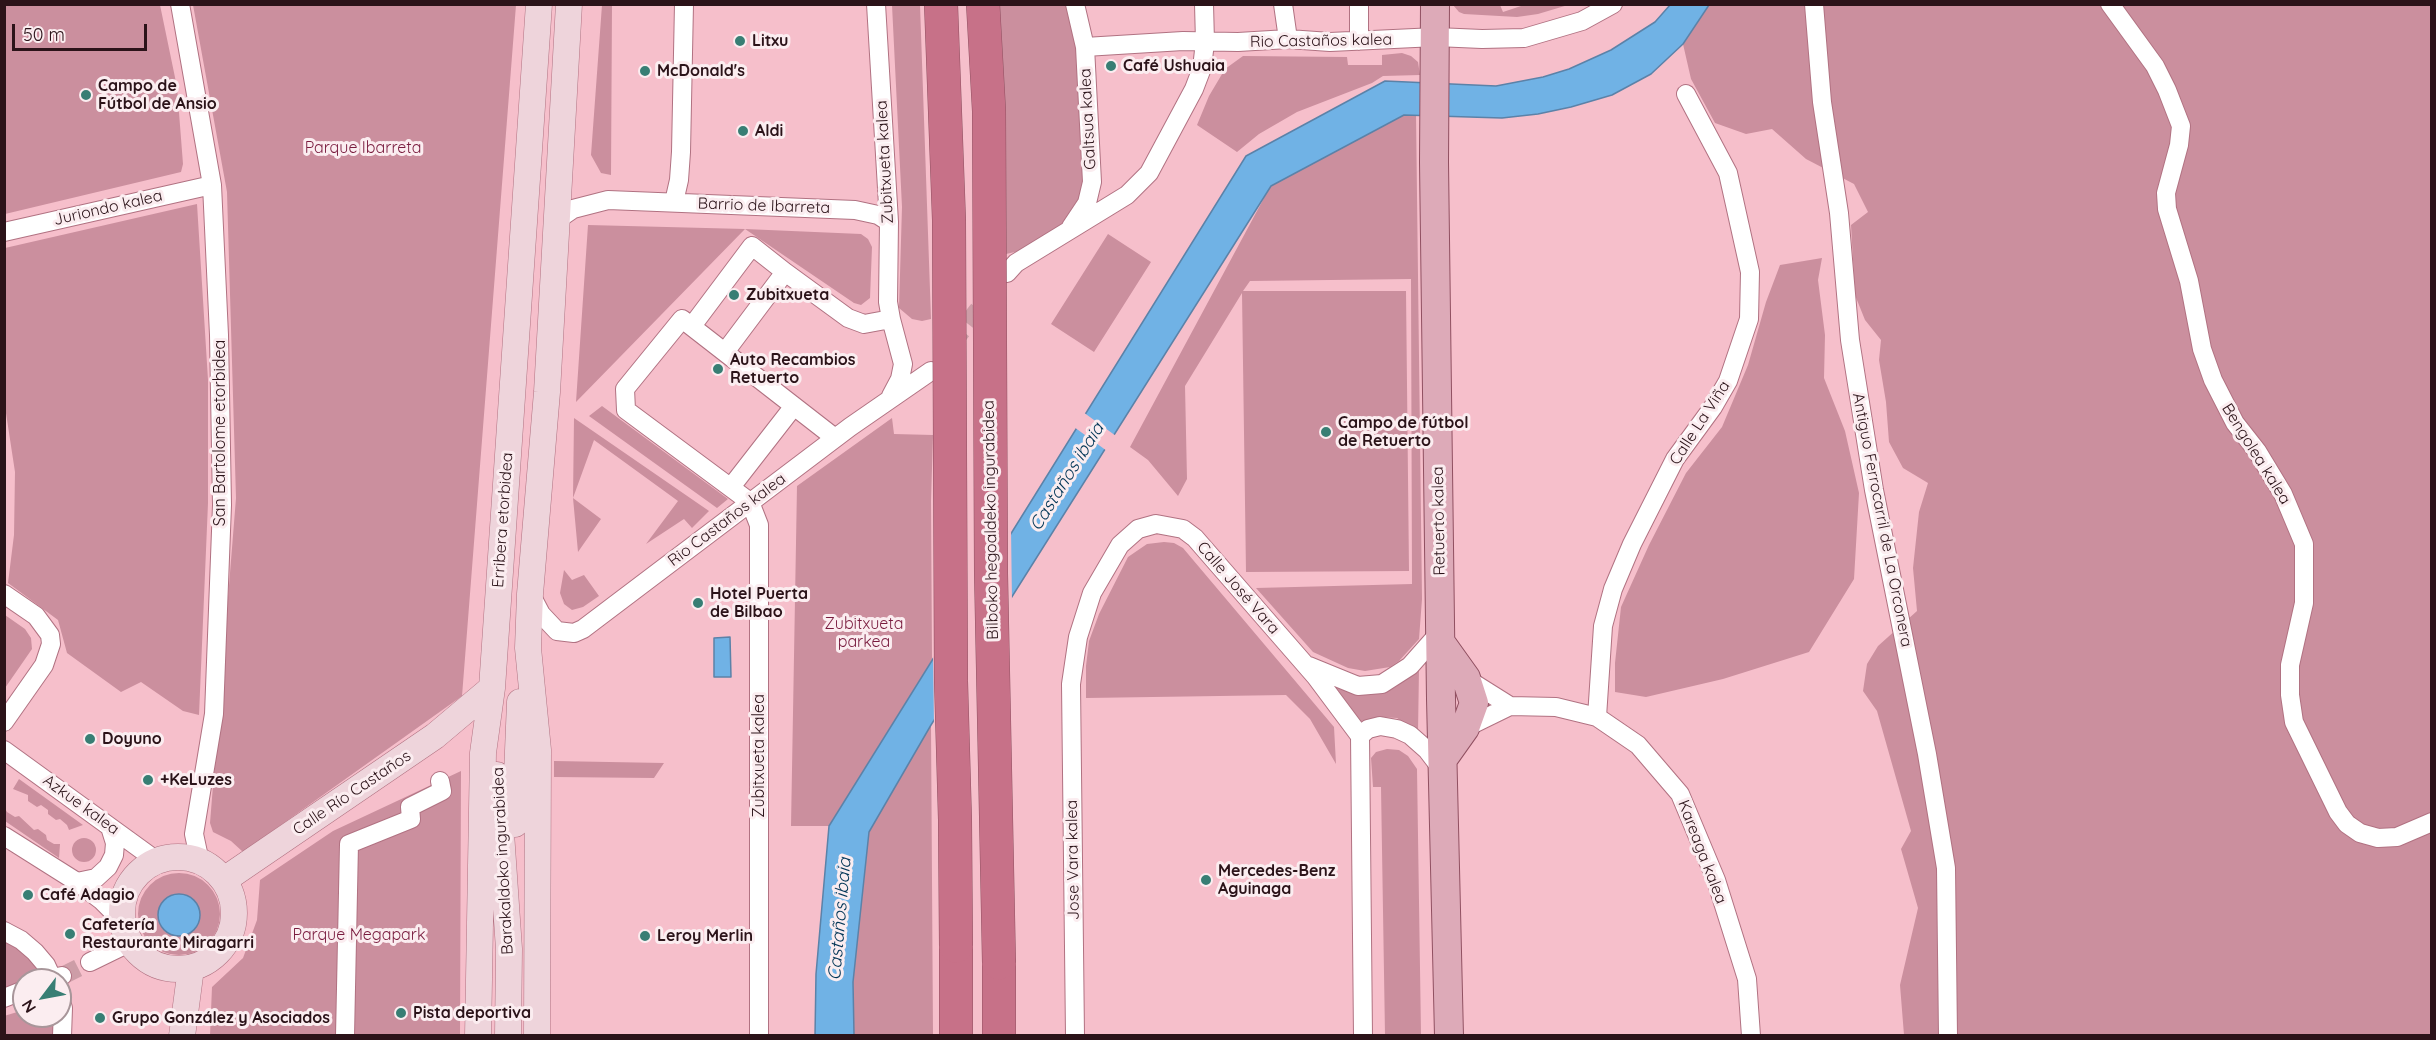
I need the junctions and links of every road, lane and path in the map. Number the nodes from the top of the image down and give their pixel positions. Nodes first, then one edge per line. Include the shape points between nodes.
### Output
1 (180, 4) edge
2 (539, 4) edge
3 (569, 4) edge
4 (684, 4) edge
5 (876, 4) edge
6 (941, 4) edge
7 (983, 4) edge
8 (1075, 4) edge
9 (1204, 4) edge
10 (1283, 4) edge
11 (1359, 4) edge
12 (1435, 4) edge
13 (1613, 4) edge
14 (1814, 4) edge
15 (2110, 4) edge
16 (1436, 37) junction
17 (1288, 39) junction
18 (1359, 41) junction
19 (1205, 42) junction
20 (1085, 47) junction
21 (1686, 94) dead end
22 (1092, 182) junction
23 (212, 185) junction
24 (1127, 195) junction
25 (887, 196) junction
26 (674, 202) junction
27 (855, 210) junction
28 (556, 220) junction
29 (889, 222) junction
30 (1070, 230) junction
31 (4, 232) edge
32 (785, 272) junction
33 (1007, 273) dead end
34 (891, 319) junction
35 (692, 327) junction
36 (725, 352) junction
37 (903, 364) junction
38 (890, 399) junction
39 (794, 406) junction
40 (835, 438) junction
41 (731, 487) junction
42 (750, 502) junction
43 (4, 594) edge
44 (530, 594) junction
45 (1441, 637) junction
46 (528, 648) junction
47 (1304, 663) junction
48 (1466, 678) junction
49 (1071, 684) joint
50 (492, 688) junction
51 (1510, 706) junction
52 (1597, 717) junction
53 (4, 722) edge
54 (1465, 729) junction
55 (435, 736) junction
56 (1360, 736) junction
57 (4, 750) edge
58 (483, 753) junction
59 (1443, 765) junction
60 (440, 782) dead end
61 (2432, 822) edge
62 (110, 827) junction
63 (4, 836) edge
64 (157, 861) junction
65 (200, 862) junction
66 (224, 880) junction
67 (77, 882) junction
68 (4, 931) edge
69 (127, 932) junction
70 (509, 949) junction
71 (90, 962) tunnel mouth
72 (48, 968) edge
73 (191, 968) junction
74 (180, 1033) edge
75 (345, 1035) edge
76 (478, 1035) edge
77 (508, 1035) edge
78 (537, 1035) edge
79 (759, 1035) edge
80 (956, 1035) edge
81 (999, 1035) edge
82 (1075, 1035) edge
83 (1363, 1035) edge
84 (1449, 1035) edge
85 (1751, 1035) edge
86 (1948, 1035) edge

1 - 23 street, San Bartolome etorbidea
2 - 50 main road, Erribera etorbidea
3 - 28 main road, Erribera etorbidea
4 - 26 street, Barrio de Ibarreta via 680,162
5 - 25 street, Zubitxueta kalea
6 - 80 highway, bridge via 949,220
7 - 81 highway, Bilboko hegoaldeko ingurabidea, bridge via 989,111
8 - 20 street, Galtsua kalea
9 - 19 street
10 - 17 street
11 - 18 street
12 - 16 main road
13 - 16 street, Rio Castaños kalea via 1582,21 1524,38
14 - 86 street, Antiguo Ferrocarril de La Orconera via 1850,340 1874,490 1928,754 1946,868
15 - 61 street, Bengolea kalea via 2155,66 2181,126 2166,193 2167,209 2189,281 2202,350 2235,423 2283,494 2304,544 2306,586 2290,665 2294,722 2347,824 2378,838 2397,837
16 - 18 street, Rio Castaños kalea
16 - 45 main road, Retuerto kalea via 1434,162
17 - 18 street, Rio Castaños kalea
17 - 19 street, Rio Castaños kalea
19 - 20 street, Rio Castaños kalea
19 - 24 street via 1202,68 1194,89 1149,173
20 - 22 street, Galtsua kalea
21 - 52 street, Calle La Viña via 1728,173 1750,272 1749,319 1728,381 1675,459 1613,590 1602,626
22 - 24 street via 1111,195
22 - 30 street, Galtsua kalea via 1087,203
23 - 31 street, Juriondo kalea
23 - 65 street, San Bartolome etorbidea via 222,506 214,714 194,834
24 - 30 street
25 - 27 street, Barrio de Ibarreta
25 - 29 street, Zubitxueta kalea
26 - 27 street, Barrio de Ibarreta
26 - 28 street, Barrio de Ibarreta via 608,200 573,209
27 - 29 street, Barrio de Ibarreta
28 - 44 main road, Erribera etorbidea
29 - 34 street, Zubitxueta kalea
30 - 33 street via 1016,263
32 - 34 street via 848,318 864,324
32 - 35 street via 752,246
32 - 36 street
34 - 37 street, Zubitxueta kalea
35 - 36 street
35 - 41 street via 682,319 624,389 626,410
36 - 39 street
37 - 38 street
37 - 38 street, Rio Castaños kalea via 914,370 932,371
38 - 40 street, Rio Castaños kalea
39 - 40 street
39 - 41 street
40 - 42 street, Rio Castaños kalea
41 - 42 street
42 - 44 street, Rio Castaños kalea via 574,633 552,627
42 - 79 street, Zubitxueta kalea via 759,525
43 - 53 street via 36,616 50,635 51,644 45,665
44 - 46 main road, Erribera etorbidea
45 - 47 street via 1410,666 1382,684 1358,686
45 - 48 main road
45 - 59 main road, Retuerto kalea
46 - 70 main road, Erribera etorbidea via 522,663
46 - 78 main road, Erribera etorbidea via 538,750
47 - 49 street, Calle José Vara via 1195,538 1183,529 1156,524 1138,529 1120,545 1092,593 1078,637
47 - 56 street, Calle José Vara
48 - 51 street
48 - 54 main road via 1474,703
49 - 82 street, Jose Vara kalea
50 - 55 main road
50 - 58 main road, Erribera etorbidea
50 - 70 main road, Barakaldoko ingurabidea
51 - 52 street, Kareaga kalea via 1556,707
51 - 54 street, Kareaga kalea
52 - 85 street, Kareaga kalea via 1638,745 1680,794 1716,880 1747,979
54 - 59 main road
55 - 58 main road via 462,735
55 - 66 main road, Calle Río Castaños
56 - 59 street via 1380,726 1397,729 1410,735
56 - 83 street
57 - 62 street, Azkue kalea
58 - 76 main road, Erribera etorbidea
59 - 84 main road, Retuerto kalea
60 - 75 street via 442,791 410,807 411,819 349,844
62 - 64 street, Azkue kalea
62 - 67 street via 115,843 108,867 96,878
63 - 67 street
64 - 65 main road via 178,857
64 - 69 main road via 129,885 123,902
65 - 66 main road
66 - 73 main road via 234,915 230,933 222,949
67 - 69 street via 101,900
68 - 72 street via 21,940
69 - 71 street
69 - 73 main road via 139,954 154,964 172,969
70 - 77 main road, Barakaldoko ingurabidea
73 - 74 main road

